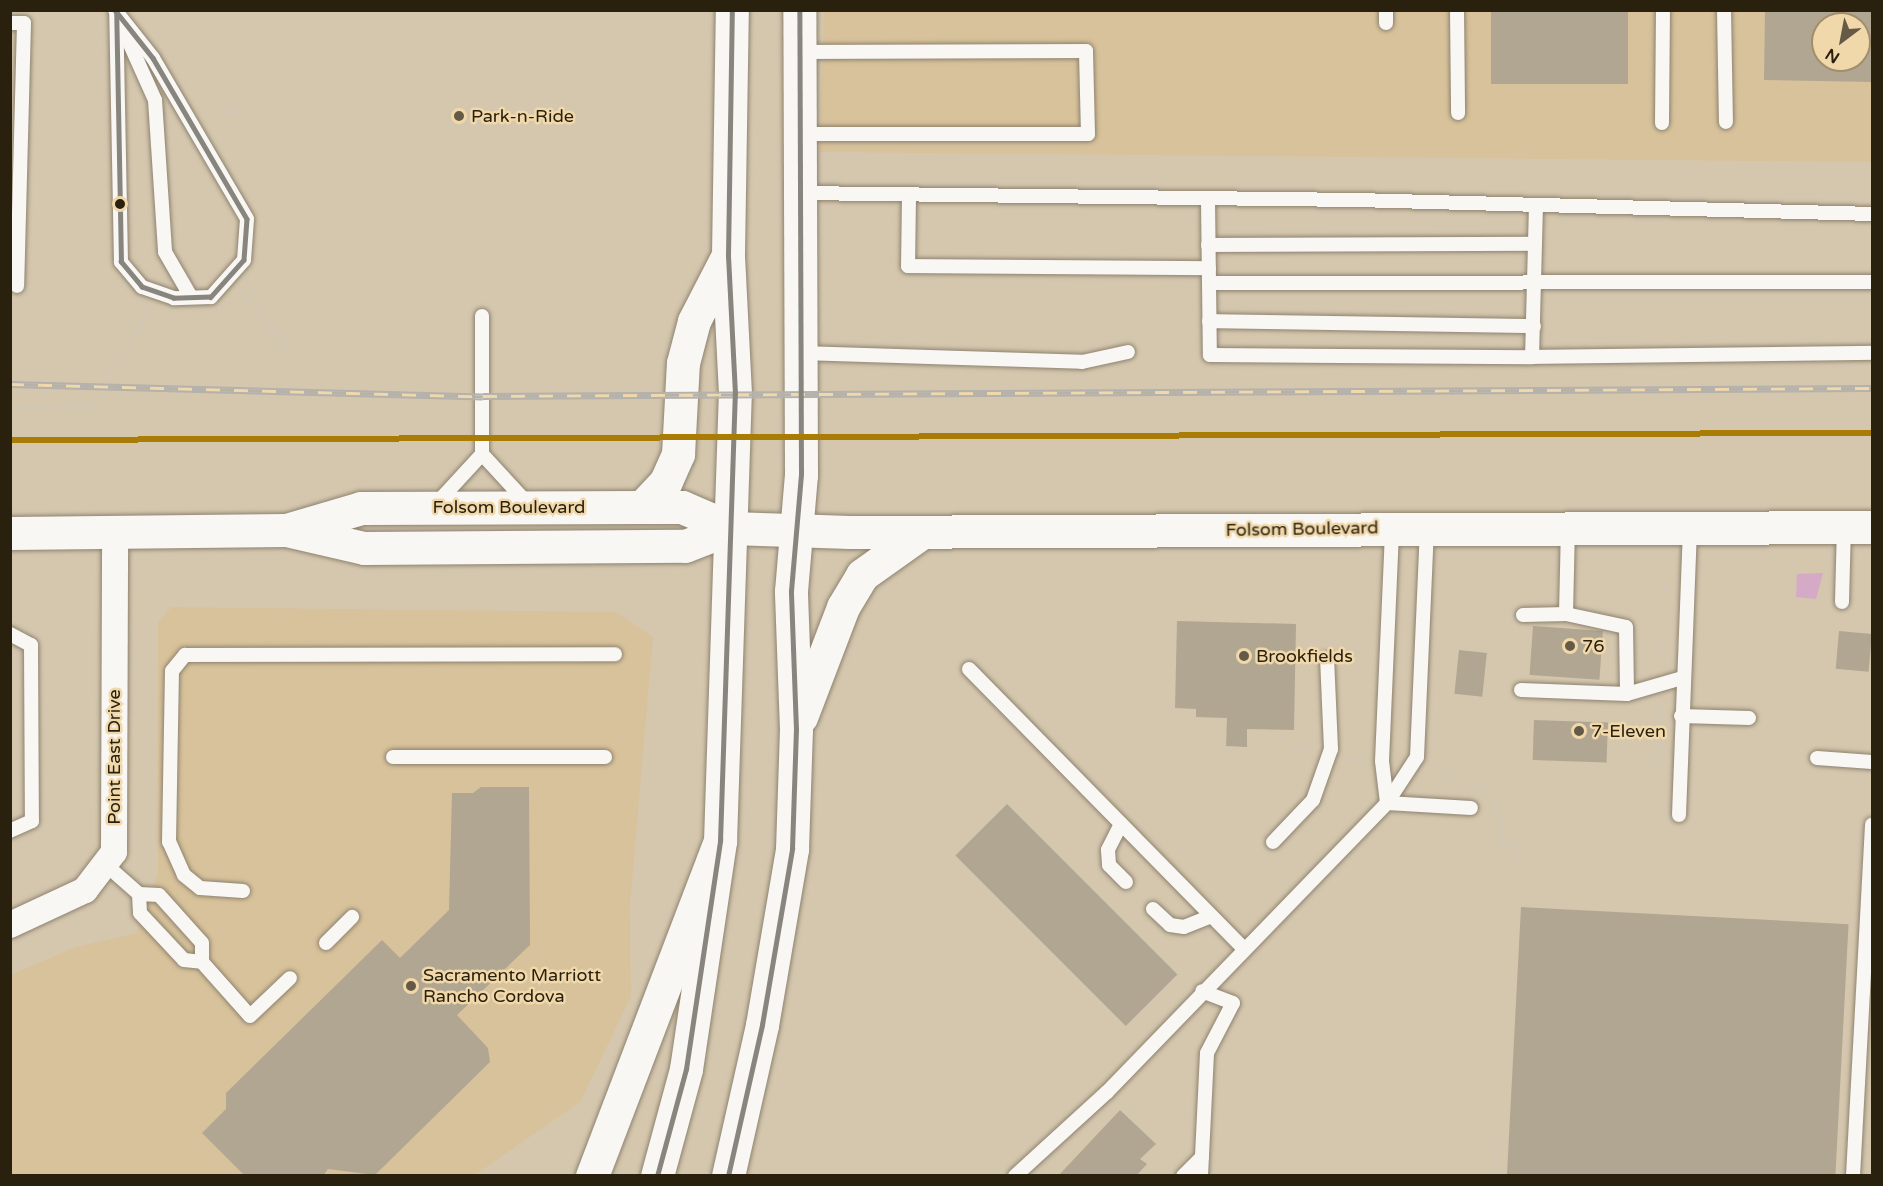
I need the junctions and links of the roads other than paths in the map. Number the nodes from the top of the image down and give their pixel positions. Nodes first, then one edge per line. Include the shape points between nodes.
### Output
1 (732, 10) edge
2 (799, 10) edge
3 (1457, 10) edge
4 (1663, 10) edge
5 (1724, 10) edge
6 (116, 11) edge
7 (20, 19) edge
8 (799, 52) junction
9 (1458, 113) dead end
10 (1726, 122) dead end
11 (1662, 123) dead end
12 (799, 134) junction
13 (799, 193) junction
14 (909, 196) junction
15 (1208, 200) junction
16 (1536, 205) junction
17 (1872, 214) edge
18 (1535, 244) junction
19 (1208, 245) junction
20 (728, 255) junction
21 (1209, 268) junction
22 (1872, 282) edge
23 (1209, 283) junction
24 (17, 286) dead end
25 (1533, 286) junction
26 (191, 297) junction
27 (482, 316) dead end
28 (1209, 321) junction
29 (1534, 326) junction
30 (1128, 352) dead end
31 (801, 353) junction
32 (1872, 353) edge
33 (1532, 357) junction
34 (482, 454) junction
35 (533, 507) junction
36 (642, 507) junction
37 (432, 508) junction
38 (1858, 527) edge
39 (731, 528) junction
40 (1392, 528) junction
41 (1427, 528) junction
42 (1568, 528) junction
43 (1690, 528) junction
44 (286, 530) junction
45 (796, 530) junction
46 (10, 532) edge
47 (114, 532) junction
48 (921, 533) junction
49 (1842, 602) dead end
50 (1566, 614) junction
51 (1522, 615) dead end
52 (10, 634) edge
53 (615, 654) dead end
54 (1327, 659) dead end
55 (969, 669) dead end
56 (1682, 678) junction
57 (1521, 690) dead end
58 (1628, 694) junction
59 (1681, 716) junction
60 (1749, 718) dead end
61 (796, 730) junction
62 (393, 757) dead end
63 (605, 758) dead end
64 (1817, 758) dead end
65 (1872, 762) edge
66 (1388, 803) junction
67 (1471, 808) dead end
68 (1679, 815) dead end
69 (1121, 824) junction
70 (1872, 825) edge
71 (10, 831) edge
72 (720, 841) junction
73 (1273, 842) dead end
74 (105, 864) junction
75 (1126, 882) dead end
76 (243, 891) dead end
77 (139, 894) junction
78 (1153, 909) dead end
79 (1211, 916) junction
80 (352, 917) dead end
81 (10, 925) edge
82 (326, 943) dead end
83 (1243, 948) junction
84 (202, 962) junction
85 (290, 978) dead end
86 (1202, 991) junction
87 (1202, 1157) junction
88 (592, 1176) edge
89 (657, 1176) edge
90 (728, 1176) edge
91 (1015, 1176) edge
92 (1183, 1176) edge
93 (1201, 1176) edge
94 (1853, 1176) edge

1 - 20 main road
2 - 8 main road
3 - 9 lane
4 - 11 lane
5 - 10 lane
6 - 26 lane via 155,100 163,241
6 - 26 lane via 121,262 142,287
6 - 26 lane via 153,58 247,219 244,261 232,279 211,297
7 - 24 lane
8 - 12 main road
8 - 12 lane via 1086,51 1088,134
12 - 13 main road
13 - 14 lane
13 - 31 main road
14 - 15 lane
14 - 21 lane via 908,266
15 - 16 lane
15 - 19 lane
16 - 17 lane
16 - 18 lane
18 - 19 lane
18 - 25 lane
19 - 21 lane
20 - 36 main road via 694,321 683,363 678,454 666,481
20 - 39 main road via 735,394
21 - 23 lane
22 - 25 lane
23 - 25 lane
23 - 28 lane
25 - 29 lane
27 - 34 lane
28 - 29 lane
28 - 33 lane via 1210,356
29 - 33 lane
30 - 31 lane via 1082,362
31 - 45 main road
32 - 33 lane
34 - 35 lane via 507,486
34 - 37 lane
35 - 36 main road, Folsom Boulevard
35 - 37 main road, Folsom Boulevard
36 - 39 main road, Folsom Boulevard via 682,507
37 - 44 main road, Folsom Boulevard via 361,508
38 - 43 main road, Folsom Boulevard
38 - 49 lane
39 - 44 main road, Folsom Boulevard via 685,546 364,548
39 - 45 main road, Folsom Boulevard
39 - 72 main road
40 - 41 main road, Folsom Boulevard
40 - 48 main road, Folsom Boulevard
40 - 66 lane via 1382,761
41 - 42 main road, Folsom Boulevard
41 - 66 lane via 1417,757
42 - 43 main road, Folsom Boulevard
42 - 50 lane
43 - 56 lane
44 - 47 main road, Folsom Boulevard
45 - 48 main road, Folsom Boulevard
45 - 61 main road via 791,591
46 - 47 main road, Folsom Boulevard
47 - 74 street, Point East Drive via 114,852
48 - 61 main road via 862,575 843,607
50 - 51 lane
50 - 58 lane via 1626,627
52 - 71 lane via 31,645 32,809 32,821
53 - 76 lane via 185,655 172,671 169,842 184,875 200,888
54 - 73 lane via 1331,749 1313,800
55 - 69 lane
56 - 58 lane
56 - 59 lane
57 - 58 lane
59 - 60 lane
59 - 68 lane
61 - 90 main road via 792,849 762,1025
62 - 63 lane
64 - 65 lane
66 - 67 lane
66 - 83 lane
69 - 75 lane via 1108,850 1109,865
69 - 79 lane
70 - 94 lane
72 - 88 main road
72 - 89 main road via 686,1069
74 - 77 lane
74 - 81 street, Point East Drive via 85,890
77 - 84 lane via 140,913 184,960
77 - 84 lane via 159,896 202,944
78 - 79 lane via 1177,926
79 - 83 lane
80 - 82 lane
83 - 86 lane
84 - 85 lane via 250,1016
86 - 87 lane via 1233,1003 1207,1053
86 - 91 lane via 1107,1092
87 - 92 lane
87 - 93 lane

